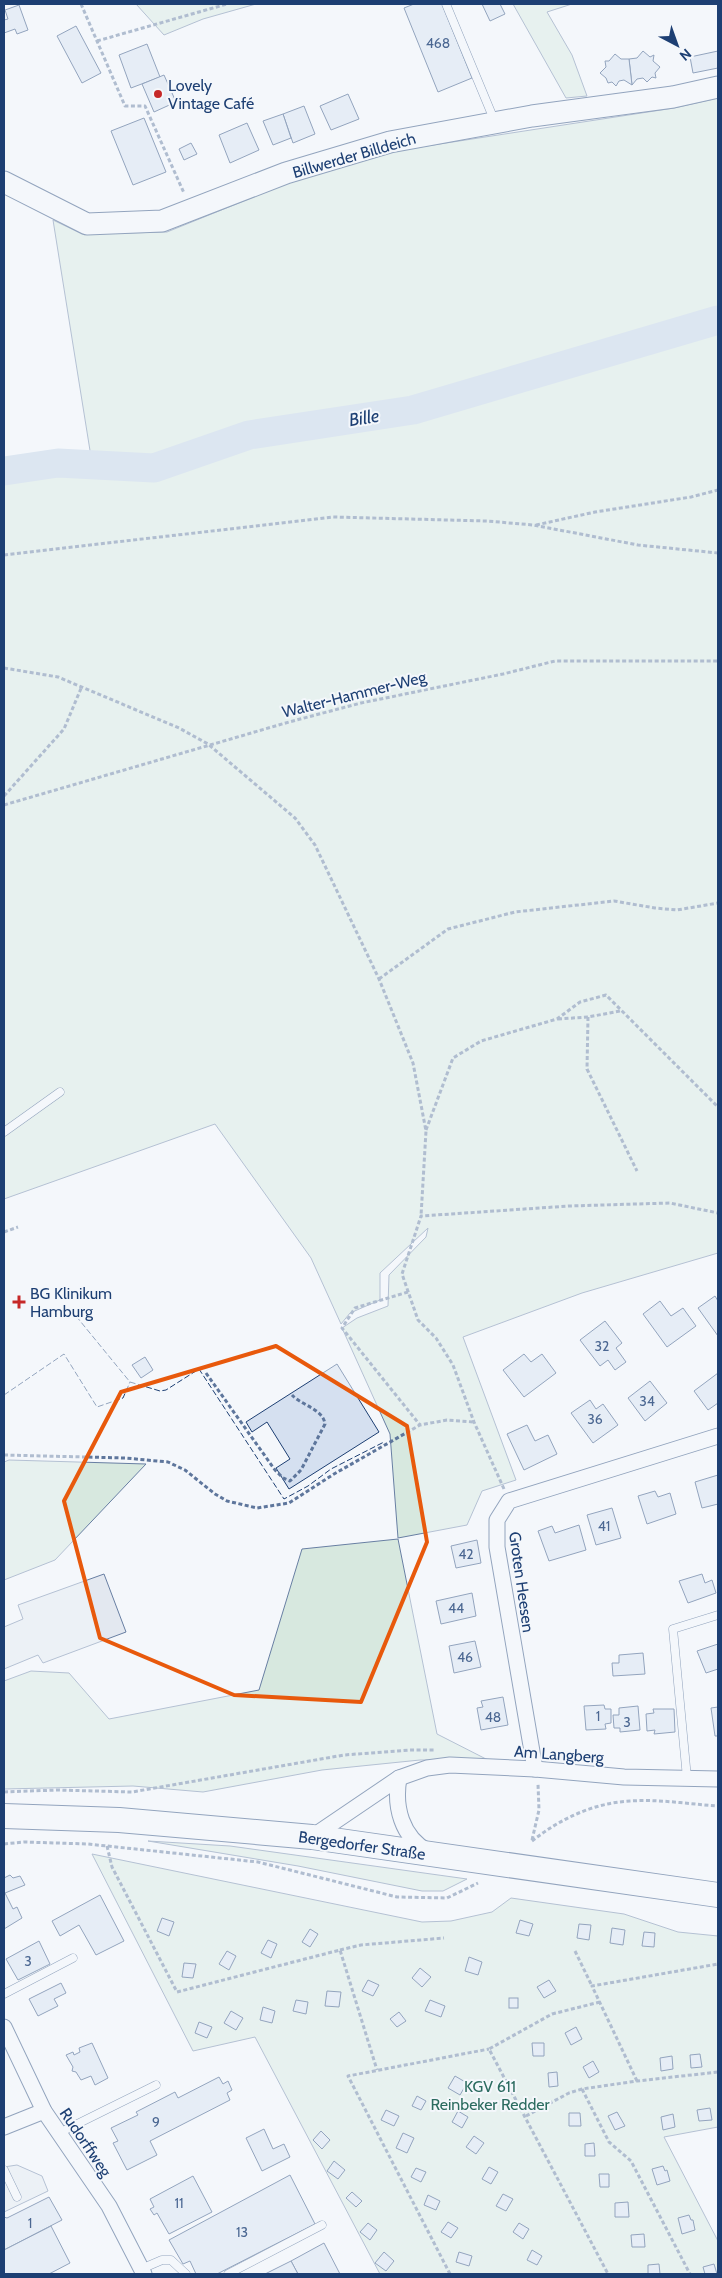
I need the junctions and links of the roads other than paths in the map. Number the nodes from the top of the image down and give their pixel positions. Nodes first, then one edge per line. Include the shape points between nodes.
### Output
1 (446, 4) edge
2 (718, 87) edge
3 (495, 122) junction
4 (4, 182) edge
5 (60, 1092) dead end
6 (4, 1132) edge
7 (718, 1436) edge
8 (718, 1616) edge
9 (535, 1769) junction
10 (399, 1778) junction
11 (687, 1778) junction
12 (718, 1779) edge
13 (4, 1816) edge
14 (312, 1837) junction
15 (434, 1854) junction
16 (718, 1895) edge
17 (73, 1958) dead end
18 (4, 1994) edge
19 (4, 2027) edge
20 (156, 2085) dead end
21 (44, 2111) junction
22 (4, 2127) edge
23 (59, 2133) junction
24 (4, 2170) edge
25 (17, 2198) dead end
26 (322, 2225) dead end
27 (143, 2271) edge
28 (186, 2274) edge
29 (228, 2274) edge

1 - 3 lane
2 - 3 street, Billwerder Billdeich via 673,98
3 - 4 street, Billwerder Billdeich via 390,142 286,173 162,221 87,224
5 - 6 lane
7 - 9 street, Groten Heesen via 509,1501 497,1520 497,1547
8 - 11 lane via 673,1629
9 - 10 street, Am Langberg via 450,1765 427,1768
9 - 11 street, Am Langberg via 624,1777
10 - 14 street, Am Langberg
10 - 15 street via 396,1798 400,1817 419,1845
11 - 12 street, Am Langberg
13 - 14 main road, Bergedorfer Straße via 118,1820
14 - 15 main road, Bergedorfer Straße
15 - 16 main road, Bergedorfer Straße
17 - 18 lane
19 - 21 street, Rudorffweg
20 - 23 lane
21 - 22 street
21 - 23 street, Rudorffweg
23 - 27 street, Rudorffweg via 109,2206
24 - 25 lane
26 - 29 lane
27 - 28 lane via 162,2260 171,2260

